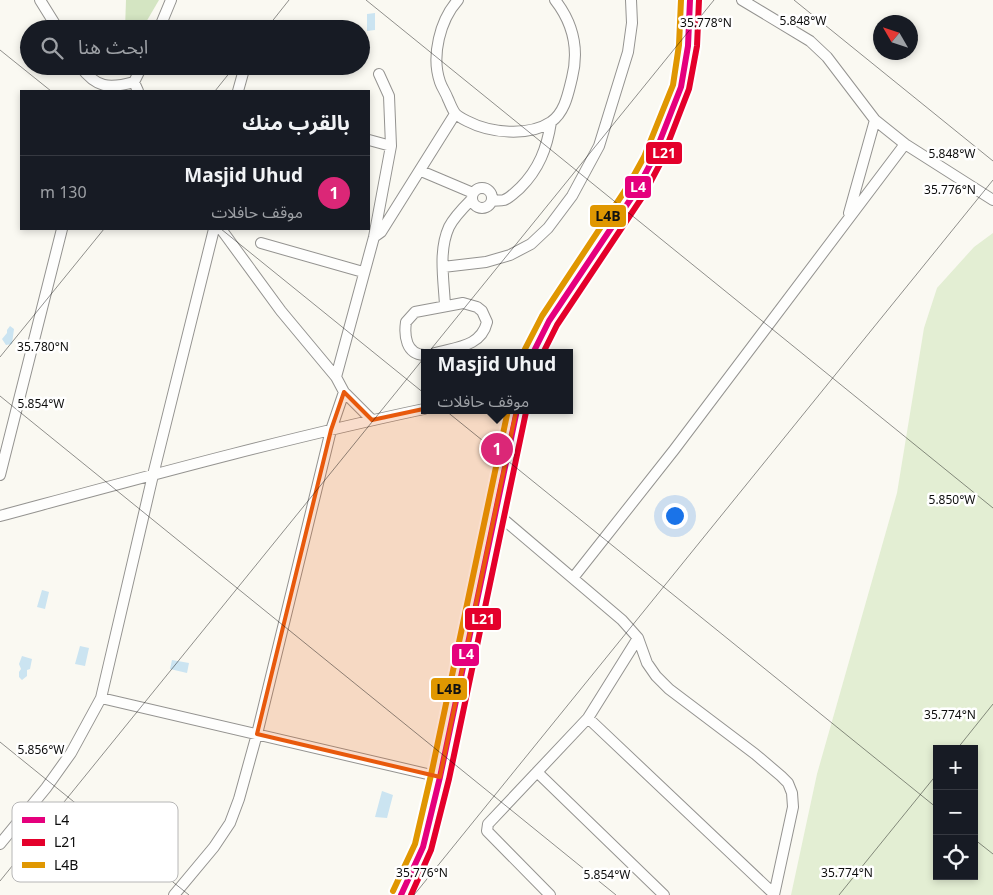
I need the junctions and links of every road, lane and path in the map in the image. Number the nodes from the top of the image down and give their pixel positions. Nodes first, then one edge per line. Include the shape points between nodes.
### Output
1 (40, 0) edge
2 (171, 0) edge
3 (458, 0) edge
4 (555, 0) edge
5 (631, 0) edge
6 (690, 0) edge
7 (742, 0) edge
8 (52, 20) edge
9 (163, 20) edge
10 (379, 74) dead end
11 (87, 75) edge
12 (242, 75) edge
13 (136, 87) edge
14 (97, 88) edge
15 (238, 90) edge
16 (455, 114) junction
17 (875, 120) junction
18 (551, 122) junction
19 (370, 140) edge
20 (905, 144) junction
21 (391, 146) junction
22 (420, 171) junction
23 (472, 196) junction
24 (993, 200) edge
25 (848, 219) junction
26 (62, 230) edge
27 (214, 230) edge
28 (222, 230) edge
29 (374, 237) junction
30 (261, 243) dead end
31 (443, 267) junction
32 (363, 272) junction
33 (445, 306) junction
34 (450, 349) edge
35 (535, 349) edge
36 (421, 354) edge
37 (336, 378) junction
38 (344, 392) junction
39 (421, 410) edge
40 (516, 414) edge
41 (372, 420) junction
42 (331, 430) junction
43 (0, 475) edge
44 (153, 475) junction
45 (496, 513) junction
46 (0, 516) edge
47 (573, 578) junction
48 (638, 638) junction
49 (101, 698) junction
50 (588, 718) junction
51 (257, 734) junction
52 (537, 772) junction
53 (440, 777) junction
54 (34, 802) edge
55 (12, 829) edge
56 (0, 844) edge
57 (404, 893) edge
58 (774, 894) edge
59 (174, 895) edge
60 (550, 895) edge
61 (664, 895) edge

1 - 8 street
2 - 9 street
3 - 16 street via 446,18 438,44 437,64 440,81
4 - 18 street via 572,30 575,68 567,100
5 - 31 street via 628,52 599,146 572,196 548,228 524,248 486,262
6 - 35 main road via 688,46 681,86 652,161
7 - 17 street via 810,41 827,57
10 - 21 street via 389,96
11 - 14 street
12 - 15 street
13 - 14 street
16 - 18 street via 472,124 508,133 530,130
16 - 22 street
17 - 20 street
17 - 25 street
18 - 23 street via 544,153 520,188 505,200 492,200 481,209 475,206
19 - 21 street
20 - 24 street
20 - 25 street
21 - 29 street
22 - 23 street
22 - 29 street via 381,232
23 - 31 street via 449,227
25 - 47 street
26 - 43 street
27 - 44 street
28 - 37 street via 280,311
29 - 32 street
30 - 32 street
31 - 33 street
32 - 37 street
33 - 34 street via 463,304 477,307 487,322 477,340
33 - 36 street via 414,312 406,322 405,340
37 - 38 street
38 - 41 street
38 - 42 street
39 - 41 street
40 - 45 main road
41 - 42 street
42 - 44 street
42 - 51 street
44 - 46 street
44 - 49 street
45 - 47 street
45 - 53 main road
47 - 48 street
48 - 50 street
48 - 58 street via 647,663 669,689 765,761 788,783 793,807
49 - 51 street
49 - 54 street via 71,753
50 - 52 street
50 - 58 street
51 - 53 street
51 - 59 street via 230,823
52 - 60 street via 491,820 487,831
52 - 61 street
53 - 57 main road via 423,847
55 - 56 street

